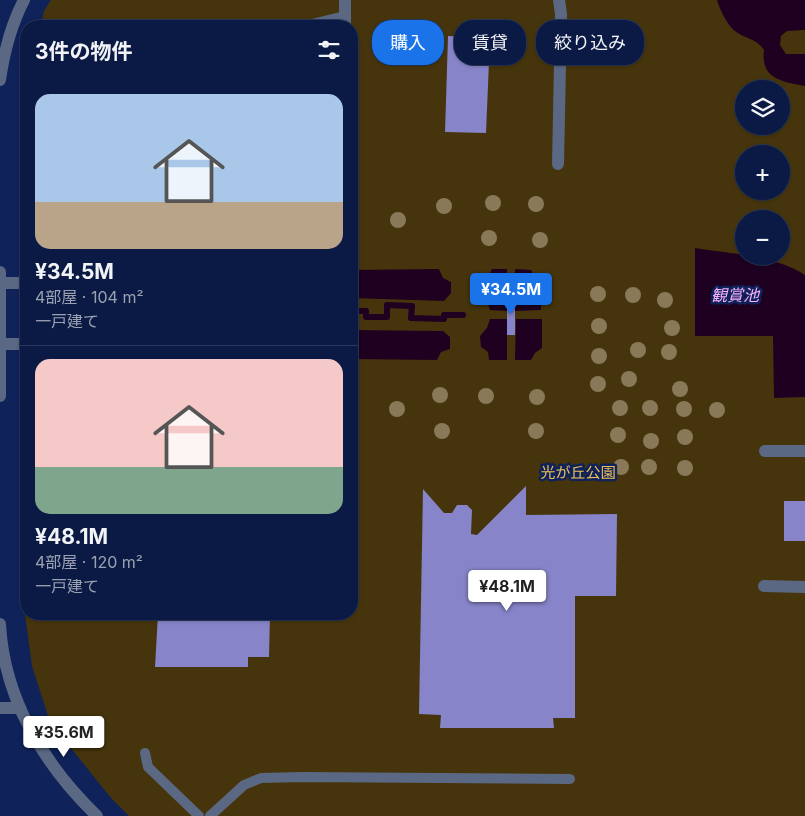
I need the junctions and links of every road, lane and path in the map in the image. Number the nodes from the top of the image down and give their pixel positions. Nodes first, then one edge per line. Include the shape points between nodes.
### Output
1 (24, 0) edge
2 (345, 0) edge
3 (559, 0) edge
4 (345, 20) edge
5 (0, 80) edge
6 (558, 164) dead end
7 (0, 272) edge
8 (0, 283) edge
9 (20, 284) edge
10 (0, 344) edge
11 (20, 344) edge
12 (0, 396) edge
13 (765, 451) dead end
14 (805, 451) edge
15 (764, 586) dead end
16 (805, 587) edge
17 (0, 624) edge
18 (0, 708) edge
19 (20, 708) junction
20 (145, 753) dead end
21 (570, 779) dead end
22 (97, 816) edge
23 (199, 816) edge
24 (210, 816) edge

1 - 5 street via 5,47
2 - 4 street
3 - 6 street
7 - 12 street
8 - 9 street, bridge
10 - 11 street, bridge
13 - 14 street
15 - 16 street
17 - 19 street via 7,668
18 - 19 street
19 - 22 street via 35,740 57,773
20 - 23 lane via 148,767
21 - 24 lane via 261,778 244,785

